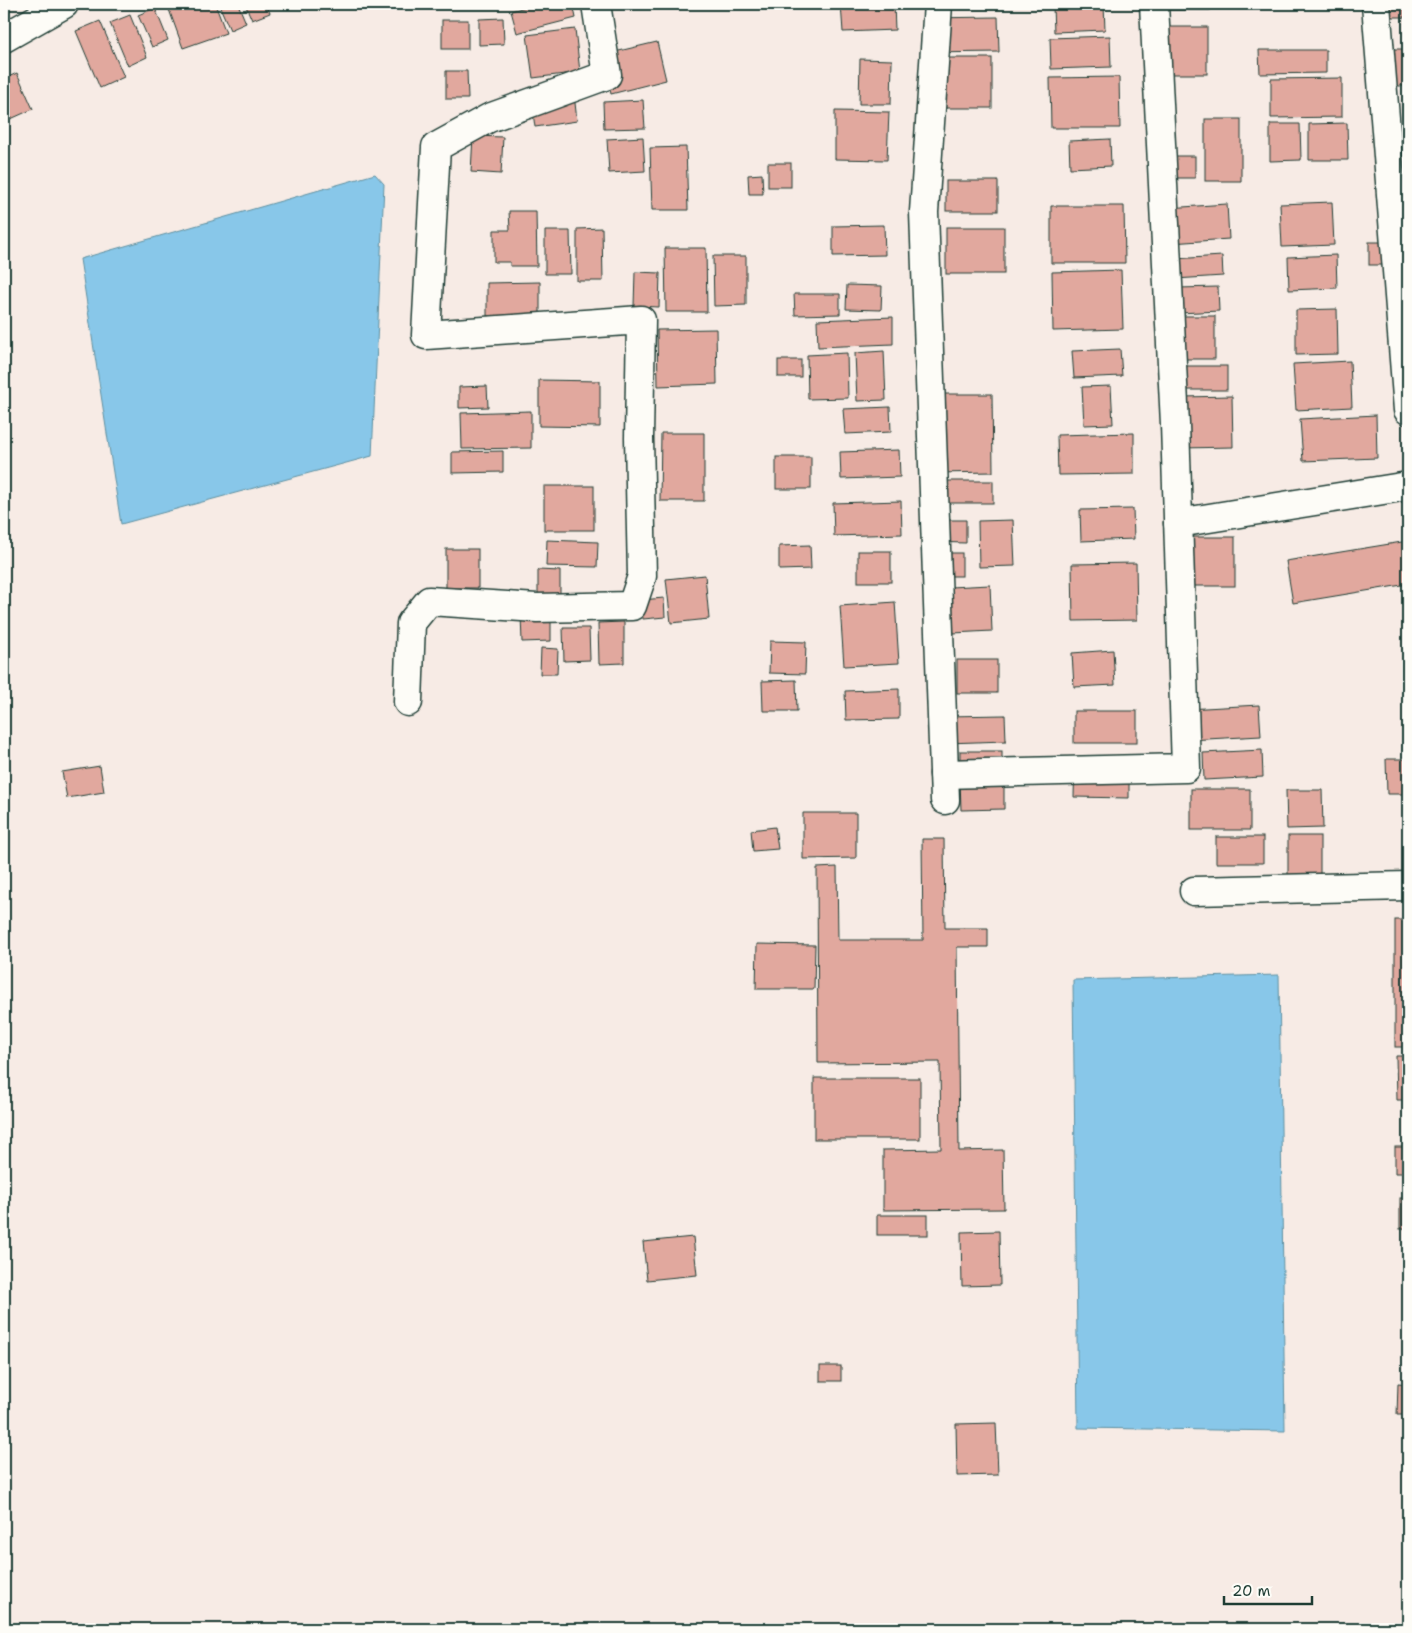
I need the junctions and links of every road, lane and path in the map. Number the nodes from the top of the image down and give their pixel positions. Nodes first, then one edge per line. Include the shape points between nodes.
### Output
1 (64, 4) edge
2 (596, 4) edge
3 (938, 4) edge
4 (1154, 4) edge
5 (1376, 4) edge
6 (4, 38) edge
7 (1408, 410) edge
8 (1408, 486) edge
9 (1178, 523) junction
10 (408, 702) dead end
11 (1408, 886) edge
12 (1194, 892) dead end

1 - 6 street
2 - 10 street via 607,75 489,118 436,146 426,335 641,320 642,576 632,606 537,608 429,601 411,623
3 - 9 street via 924,212 945,787 1186,768
4 - 9 street
5 - 7 street
8 - 9 street
11 - 12 street

